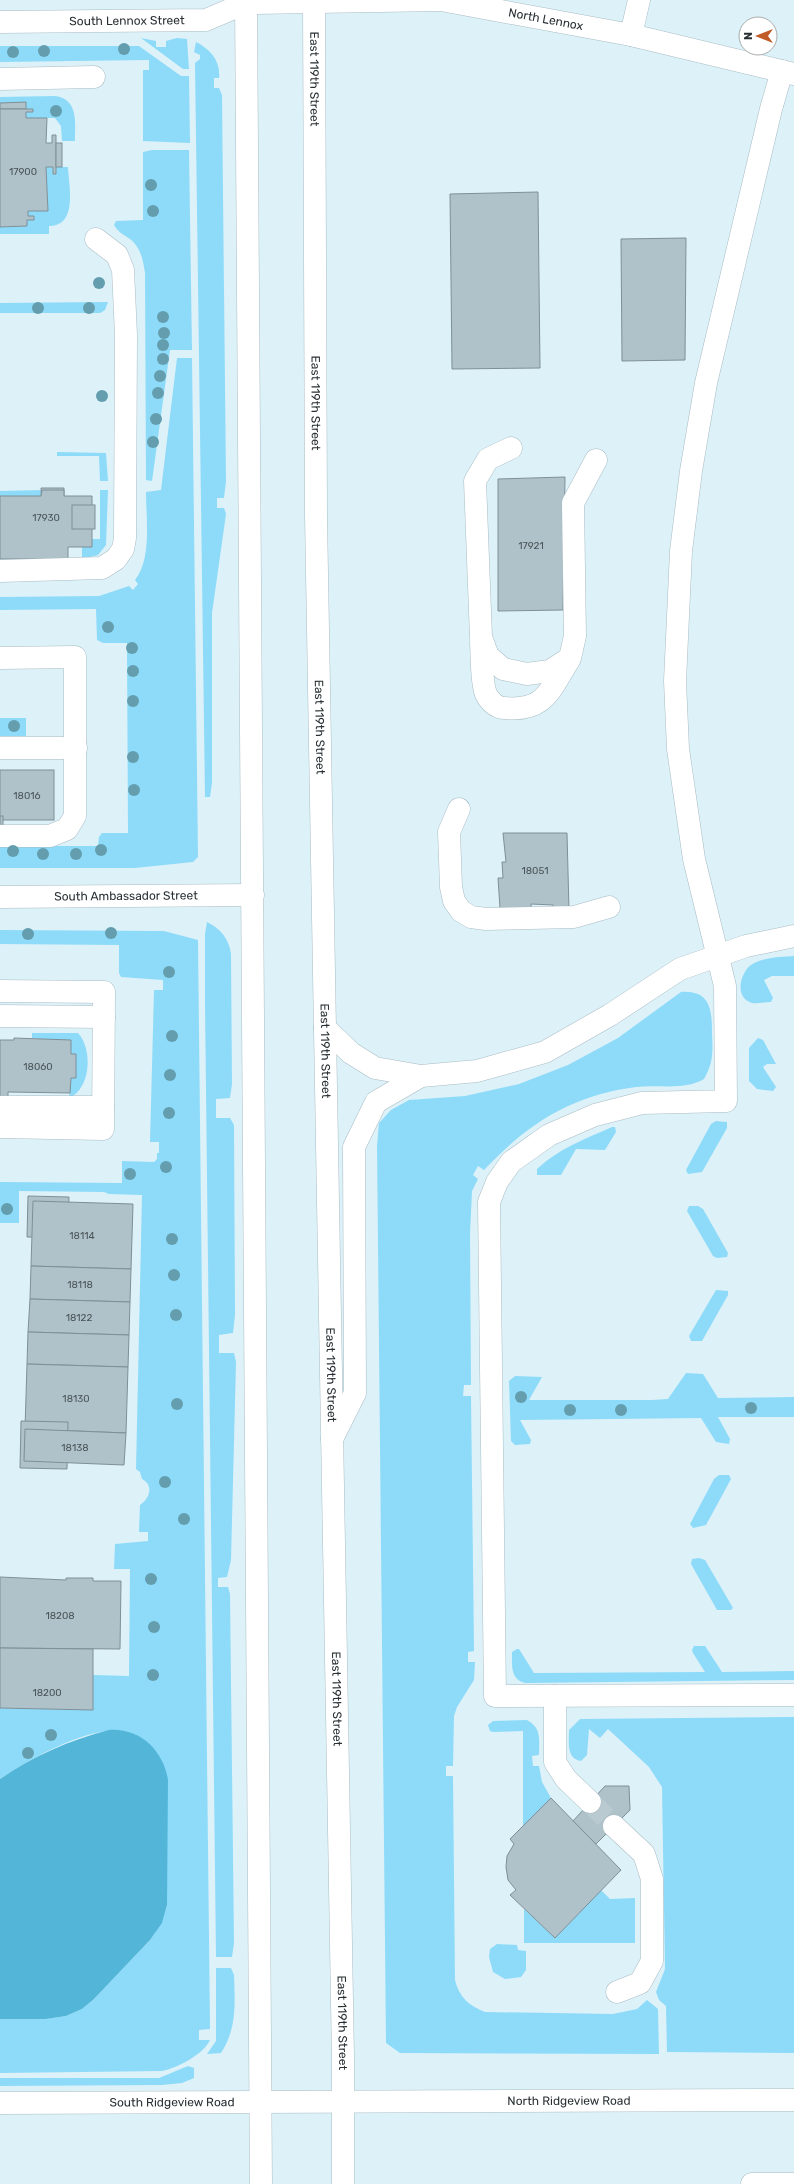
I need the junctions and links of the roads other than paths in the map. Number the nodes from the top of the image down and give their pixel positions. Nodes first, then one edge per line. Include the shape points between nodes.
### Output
1 (639, 0) edge
2 (245, 1) edge
3 (314, 1) edge
4 (0, 22) edge
5 (631, 34) junction
6 (788, 72) edge
7 (94, 77) dead end
8 (0, 79) edge
9 (96, 239) dead end
10 (511, 448) dead end
11 (596, 460) dead end
12 (0, 571) edge
13 (481, 637) junction
14 (0, 658) edge
15 (570, 658) junction
16 (0, 748) edge
17 (76, 748) junction
18 (459, 809) dead end
19 (0, 836) edge
20 (253, 895) junction
21 (0, 898) edge
22 (609, 907) dead end
23 (794, 936) edge
24 (717, 956) junction
25 (0, 991) edge
26 (0, 1016) edge
27 (104, 1017) junction
28 (325, 1028) junction
29 (421, 1076) junction
30 (0, 1107) edge
31 (103, 1107) junction
32 (0, 1128) edge
33 (332, 1439) junction
34 (794, 1695) edge
35 (555, 1696) junction
36 (590, 1802) tunnel mouth
37 (614, 1826) tunnel mouth
38 (618, 1992) dead end
39 (794, 2100) edge
40 (261, 2102) junction
41 (343, 2102) junction
42 (0, 2103) edge
43 (261, 2184) edge
44 (343, 2184) edge
45 (752, 2184) edge
46 (794, 2184) edge

1 - 5 main road
2 - 3 main road, North Lennox
2 - 4 main road, South Lennox Street via 206,20
2 - 20 main road
3 - 5 main road, North Lennox via 441,0
3 - 28 main road, East 119th Street via 316,516
5 - 6 main road, North Lennox
6 - 24 main road via 766,132 706,383 681,551 675,681 678,749 694,859
7 - 8 main road
9 - 12 main road via 117,255 123,270 126,335 123,549 116,559 102,568
10 - 13 main road via 488,459 475,481
11 - 15 main road via 573,503 575,636
13 - 15 main road via 488,656 504,669 527,674 550,671
13 - 15 main road via 485,692 489,700 501,708 521,710 538,704 552,688
14 - 17 main road via 75,657
16 - 17 main road
17 - 19 main road via 75,816 67,829 50,836
18 - 22 main road via 449,832 451,887 454,901 461,911 471,917 508,919 574,917
20 - 21 main road, South Ambassador Street
20 - 40 main road
23 - 24 main road via 746,946
24 - 29 main road via 680,969 610,1015 545,1052 477,1071
24 - 35 main road via 725,986 726,1101 642,1103 595,1115 549,1135 511,1162 497,1182 489,1202 495,1696
25 - 27 main road via 104,992
26 - 27 main road
27 - 31 main road
28 - 29 main road via 351,1053 375,1068
28 - 33 main road, East 119th Street
29 - 33 main road via 376,1102 354,1147 355,1393
30 - 31 main road
31 - 32 main road via 103,1129
33 - 41 main road, East 119th Street
34 - 35 main road
35 - 36 main road via 555,1762 566,1779
37 - 38 main road via 644,1854 652,1879 652,1961 640,1983
39 - 41 main road, North Ridgeview Road
40 - 41 main road, South Ridgeview Road
40 - 42 main road, South Ridgeview Road
40 - 43 main road
41 - 44 main road, East 119th Street
45 - 46 main road

